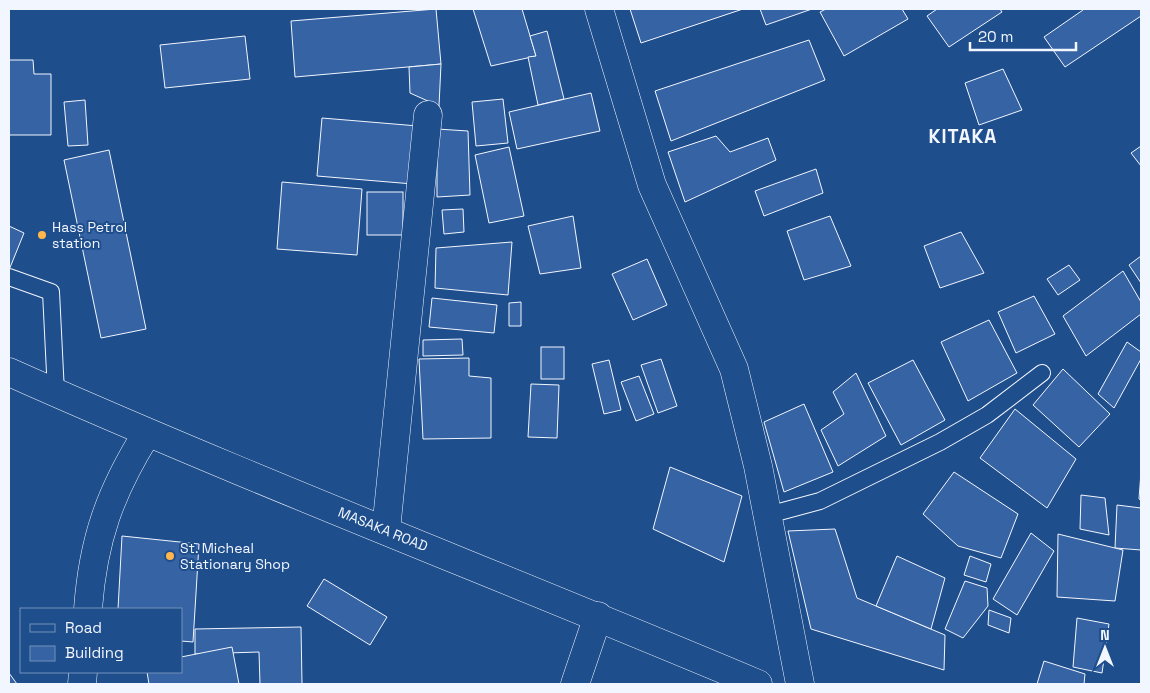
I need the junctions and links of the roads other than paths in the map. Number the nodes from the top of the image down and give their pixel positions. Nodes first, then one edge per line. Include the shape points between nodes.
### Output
1 (599, 9) edge
2 (428, 115) dead end
3 (9, 277) edge
4 (9, 372) edge
5 (1042, 374) dead end
6 (56, 393) junction
7 (147, 434) junction
8 (768, 515) junction
9 (386, 530) junction
10 (88, 608) edge
11 (598, 616) junction
12 (575, 684) edge
13 (758, 684) edge
14 (800, 684) edge

1 - 8 street via 652,184 734,369
2 - 9 street
3 - 6 lane via 51,292
4 - 6 street, MASAKA ROAD
5 - 8 lane via 988,415 940,442 820,500
6 - 7 street, MASAKA ROAD
7 - 9 street, MASAKA ROAD
7 - 10 street via 124,471 101,529
8 - 14 street
9 - 11 street, MASAKA ROAD
11 - 12 street
11 - 13 street, MASAKA ROAD

